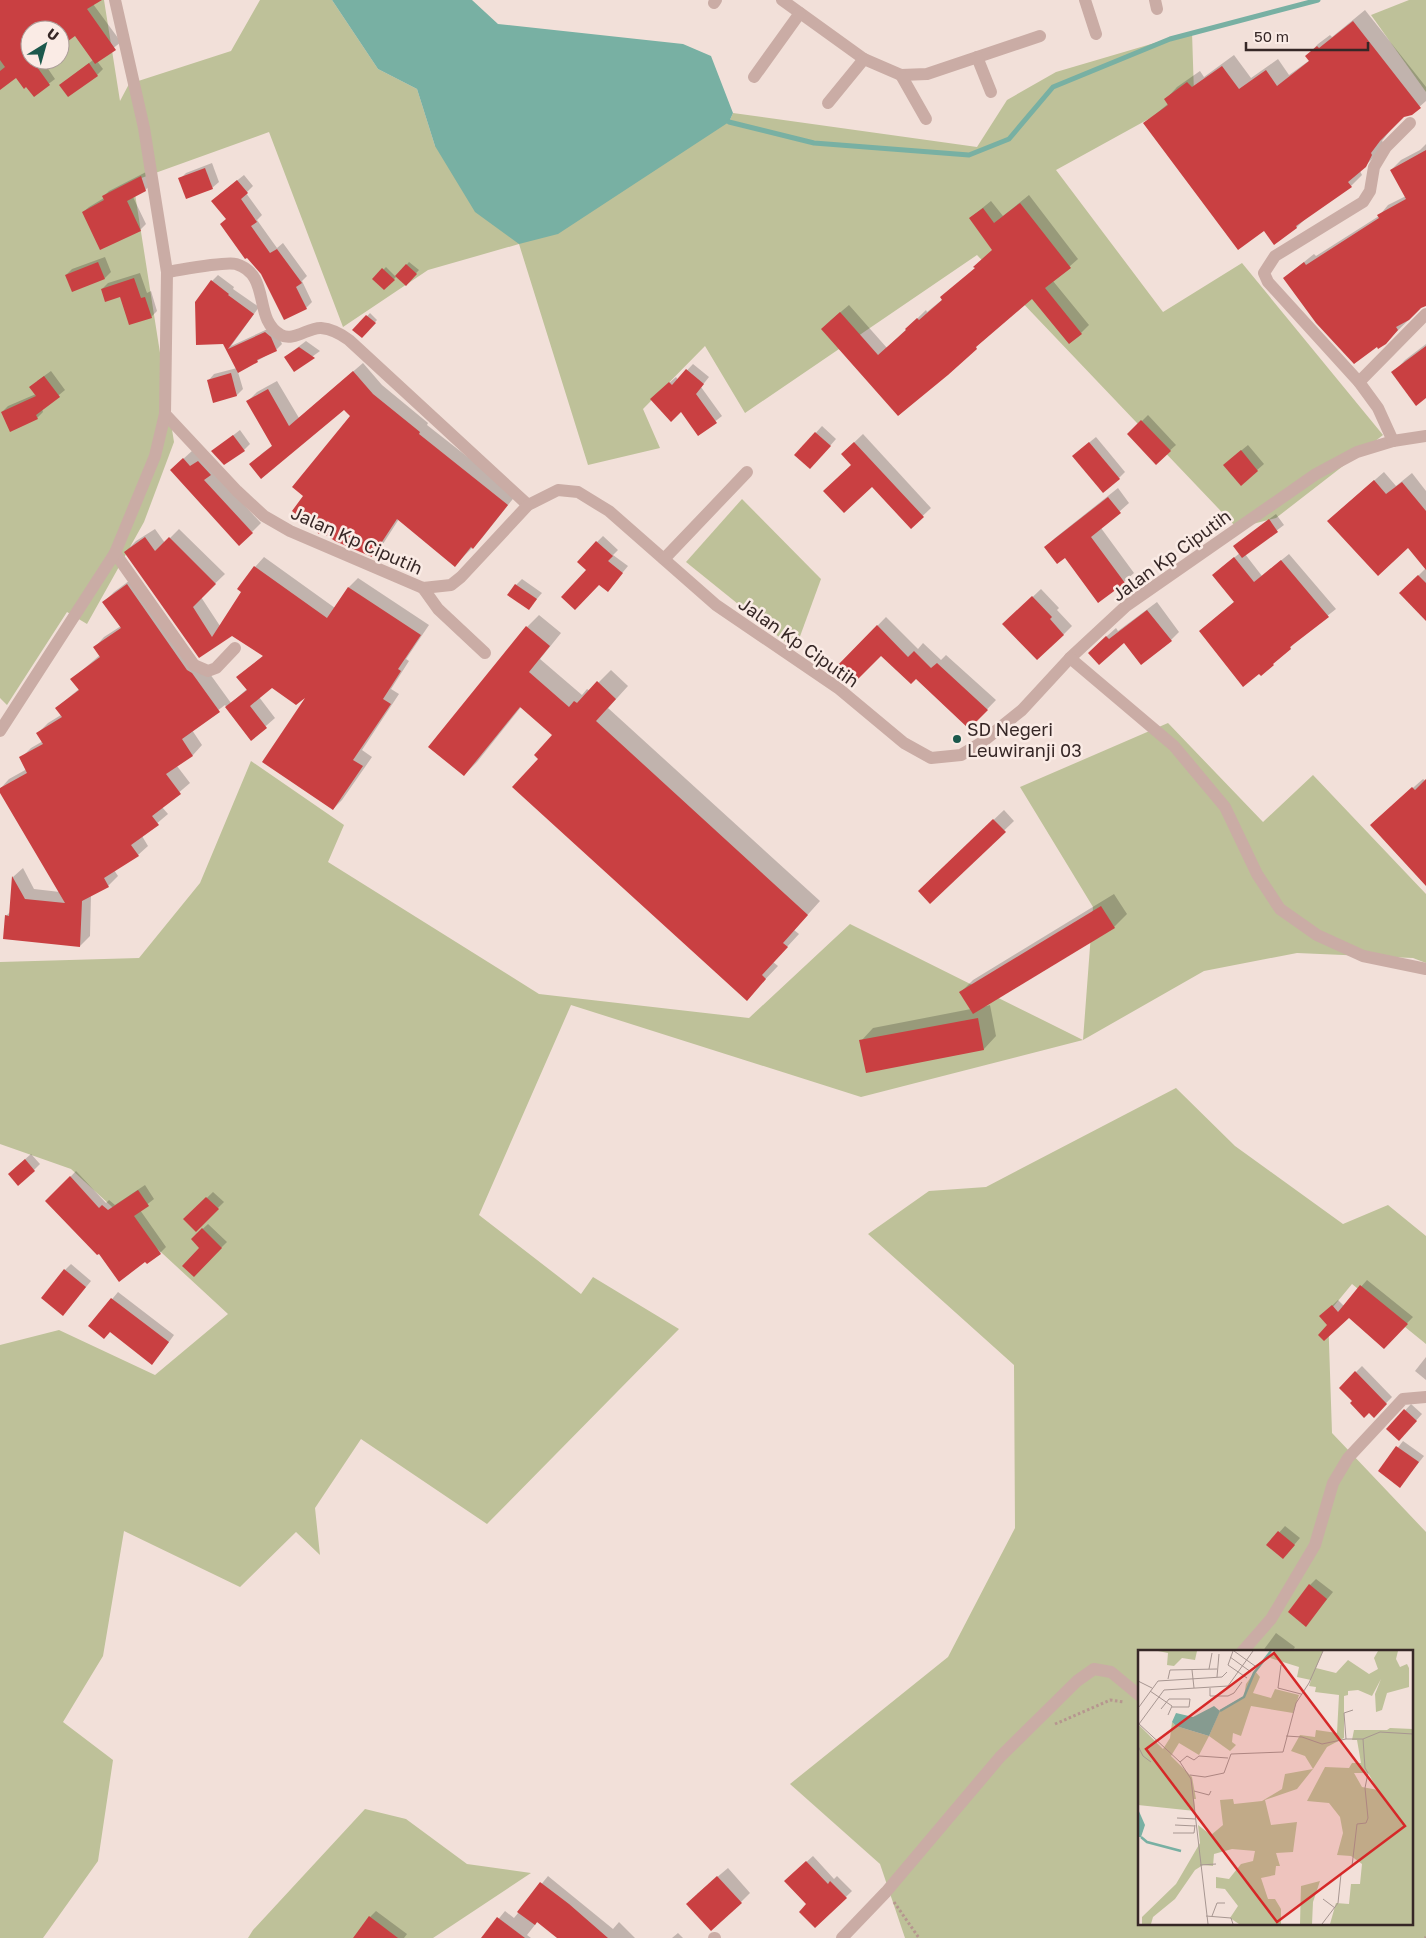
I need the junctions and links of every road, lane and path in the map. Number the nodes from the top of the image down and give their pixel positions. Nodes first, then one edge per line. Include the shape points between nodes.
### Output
1 (115, 0) edge
2 (782, 0) edge
3 (1086, 0) edge
4 (800, 13) junction
5 (1096, 34) dead end
6 (1040, 36) dead end
7 (977, 57) junction
8 (864, 59) junction
9 (901, 75) junction
10 (754, 77) dead end
11 (991, 92) dead end
12 (828, 103) dead end
13 (926, 119) dead end
14 (1410, 123) dead end
15 (167, 272) junction
16 (1426, 314) edge
17 (1359, 382) junction
18 (165, 414) junction
19 (1426, 436) edge
20 (1393, 441) junction
21 (747, 472) dead end
22 (528, 505) junction
23 (115, 553) junction
24 (664, 559) junction
25 (423, 588) junction
26 (234, 648) dead end
27 (485, 654) dead end
28 (1070, 658) junction
29 (0, 731) edge
30 (1426, 969) edge
31 (1426, 1396) edge
32 (1244, 1650) edge
33 (1135, 1699) edge
34 (1050, 1727) dead end
35 (886, 1892) junction
36 (842, 1938) edge
37 (919, 1938) edge

1 - 15 street via 144,128
2 - 4 street
3 - 5 street
4 - 8 street
4 - 10 street
6 - 7 street
7 - 9 street via 927,74
7 - 11 street
8 - 9 street
8 - 12 street
9 - 13 street
14 - 17 street via 1386,147 1374,167 1370,190 1363,202 1275,256 1264,273 1268,282
15 - 18 street
15 - 22 street via 235,264 253,274 266,320 281,336 320,328 339,332
16 - 17 street
17 - 20 street via 1378,408
18 - 23 street via 155,456
18 - 25 street, Jalan Kp Ciputih via 264,516 290,531
19 - 20 street, Jalan Kp Ciputih
20 - 28 street, Jalan Kp Ciputih via 1357,452 1316,474 1126,606
21 - 24 street
22 - 24 street, Jalan Kp Ciputih via 558,490 578,492 609,511
22 - 25 street, Jalan Kp Ciputih via 461,577 450,585
23 - 26 street via 194,665 208,672
23 - 29 street
24 - 28 street, Jalan Kp Ciputih via 716,605 838,688 904,743 931,758 961,756 981,743 1022,710
25 - 27 street via 438,609
28 - 30 street via 1174,746 1225,807 1257,874 1280,909 1317,935 1363,956
31 - 32 street via 1403,1399 1348,1458 1333,1483 1315,1545 1271,1619
33 - 34 path via 1110,1700
33 - 35 street via 1111,1672 1094,1669 1077,1680 1000,1757
35 - 36 street
35 - 37 path

